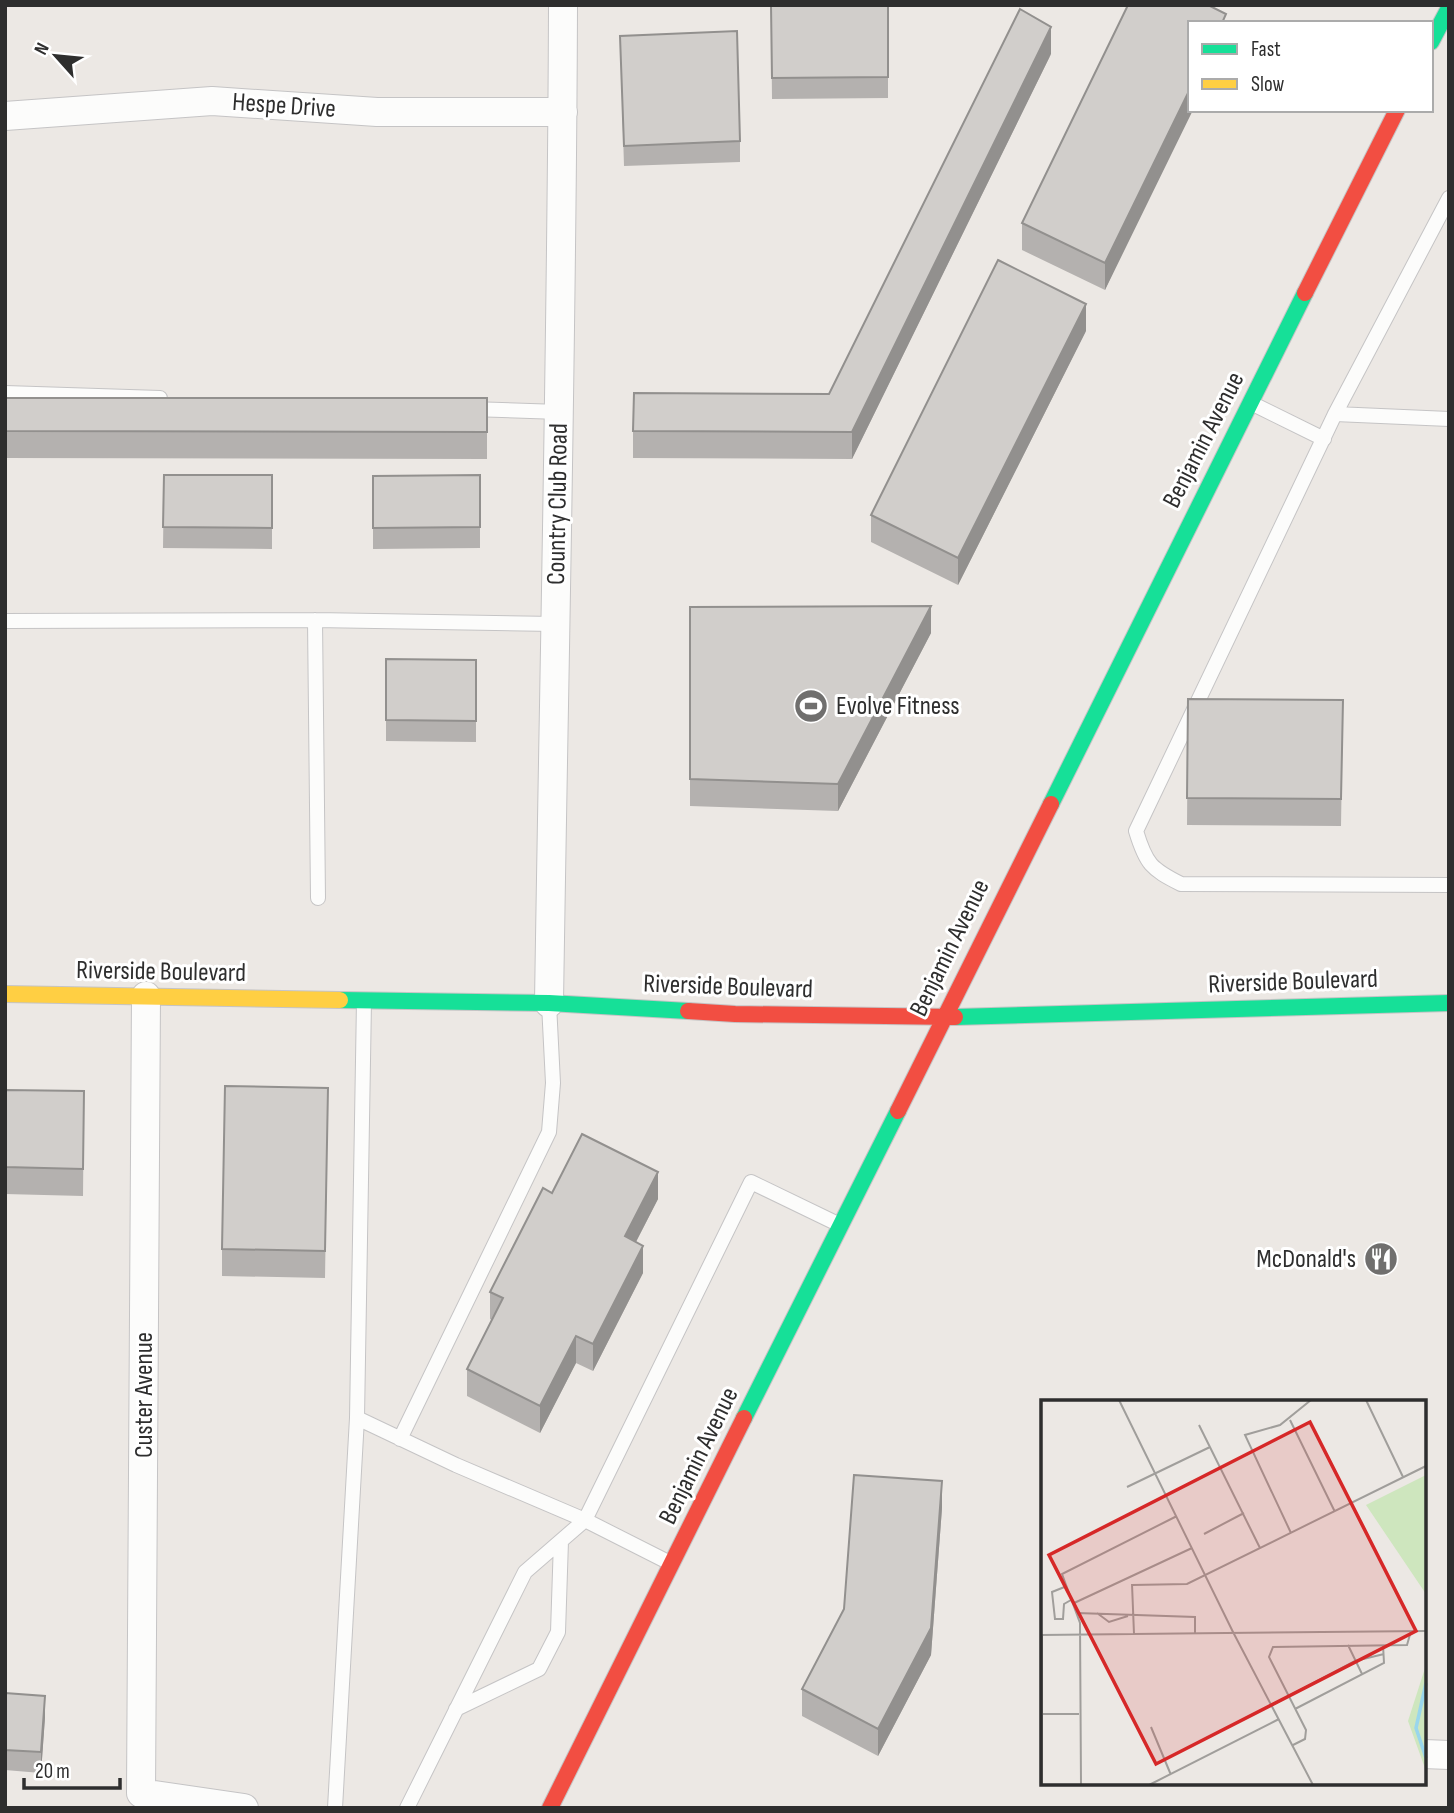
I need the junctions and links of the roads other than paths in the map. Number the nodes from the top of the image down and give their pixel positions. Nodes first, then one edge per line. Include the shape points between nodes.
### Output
1 (563, 5) edge
2 (1449, 8) edge
3 (1444, 29) edge
4 (563, 112) junction
5 (1396, 112) edge
6 (5, 116) edge
7 (1449, 198) edge
8 (1443, 223) edge
9 (5, 393) edge
10 (172, 399) edge
11 (1250, 403) junction
12 (449, 408) edge
13 (560, 412) junction
14 (1335, 414) junction
15 (1449, 419) edge
16 (1324, 439) junction
17 (315, 620) junction
18 (5, 621) edge
19 (555, 624) junction
20 (1449, 885) edge
21 (318, 898) dead end
22 (5, 994) edge
23 (146, 996) junction
24 (364, 1000) junction
25 (549, 1003) junction
26 (1449, 1003) edge
27 (943, 1017) junction
28 (841, 1226) junction
29 (357, 1418) junction
30 (400, 1439) junction
31 (585, 1520) junction
32 (561, 1541) junction
33 (673, 1564) junction
34 (456, 1709) junction
35 (1426, 1754) edge
36 (1449, 1755) edge
37 (229, 1806) edge
38 (335, 1808) edge
39 (407, 1808) edge
40 (550, 1808) edge

1 - 4 street, Country Club Road
2 - 3 main road
4 - 6 street, Hespe Drive via 377,112 212,101
4 - 13 street, Country Club Road
5 - 11 main road, Benjamin Avenue
7 - 8 lane
8 - 14 lane
9 - 10 lane
11 - 16 lane
11 - 27 main road, Benjamin Avenue
12 - 13 lane
13 - 19 street, Country Club Road
14 - 15 lane
14 - 16 lane
16 - 20 lane via 1136,831 1143,854 1158,873 1181,884
17 - 18 lane
17 - 19 lane
17 - 21 lane
19 - 25 street, Country Club Road
22 - 23 main road, Riverside Boulevard
23 - 24 main road, Riverside Boulevard
23 - 37 street, Custer Avenue via 141,1793
24 - 25 main road, Riverside Boulevard
24 - 29 lane
25 - 27 main road, Riverside Boulevard via 735,1014
25 - 30 lane via 550,1132
26 - 27 main road, Riverside Boulevard
27 - 28 main road, Benjamin Avenue
28 - 31 lane via 751,1182
28 - 33 main road, Benjamin Avenue
29 - 30 lane
29 - 38 lane
30 - 31 lane
31 - 32 lane
31 - 33 lane
32 - 34 lane via 525,1572
32 - 34 lane via 558,1632 539,1669
33 - 40 main road, Benjamin Avenue
34 - 39 lane
35 - 36 street

